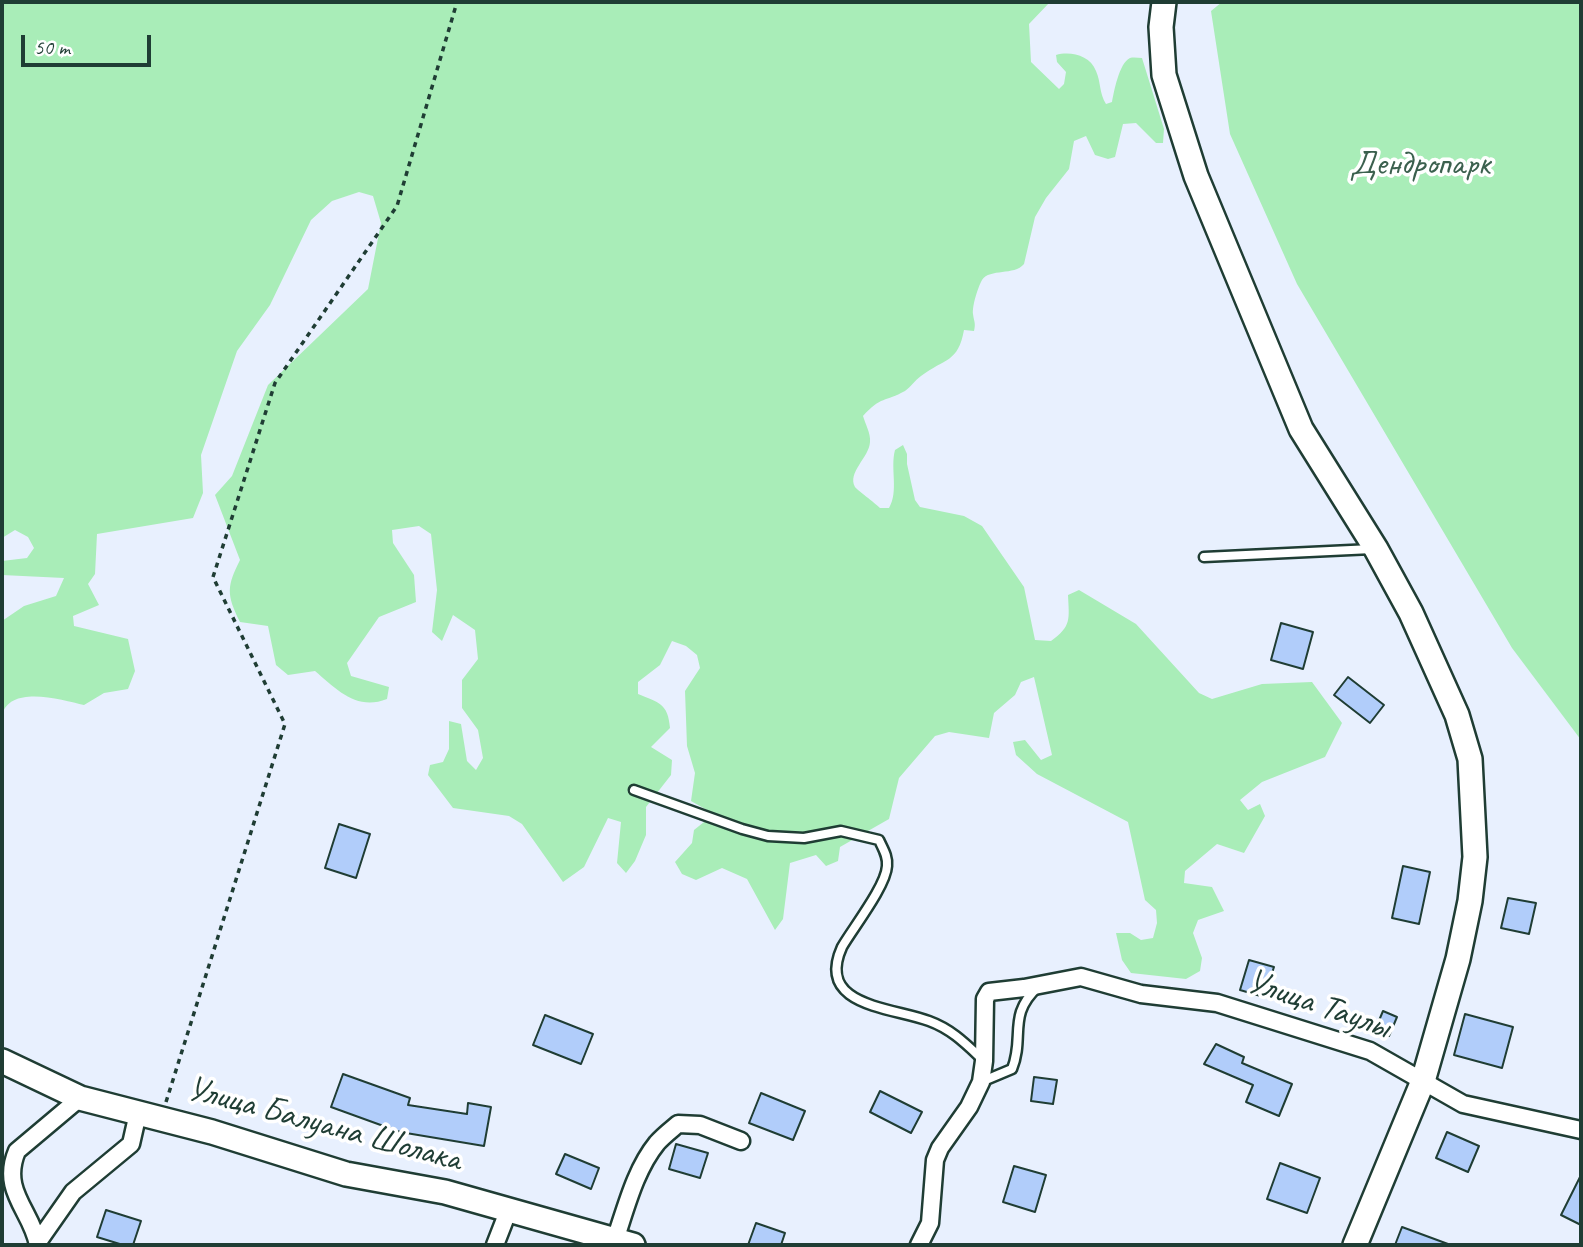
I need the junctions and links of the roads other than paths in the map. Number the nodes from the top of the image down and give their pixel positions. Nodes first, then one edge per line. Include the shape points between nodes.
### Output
1 (1164, 2) edge
2 (1376, 549) junction
3 (1204, 557) dead end
4 (634, 790) dead end
5 (1042, 985) junction
6 (2, 1061) edge
7 (984, 1061) junction
8 (1423, 1081) junction
9 (981, 1082) junction
10 (80, 1098) junction
11 (138, 1112) junction
12 (1581, 1130) edge
13 (741, 1142) dead end
14 (509, 1209) junction
15 (930, 1223) junction
16 (624, 1243) edge
17 (38, 1244) edge
18 (495, 1245) edge
19 (919, 1245) edge
20 (930, 1245) edge
21 (1355, 1245) edge

1 - 2 street via 1164,75 1196,176 1301,429
2 - 3 lane
2 - 8 street via 1457,715 1470,760 1475,857 1470,901
4 - 7 lane via 768,836 804,838 841,831 880,840 887,869 837,957 837,979 849,996 954,1032
5 - 7 street, Улица Таулы via 989,992
5 - 8 street, Улица Таулы via 1081,976 1142,994 1217,1003 1370,1051
5 - 9 lane via 1022,1007 1012,1069
6 - 10 street, Улица Балуана Шолака
7 - 9 street
8 - 12 street, Улица Таулы via 1463,1104
8 - 21 street
9 - 15 street via 935,1160
10 - 11 street, Улица Балуана Шолака
10 - 17 street via 17,1151 11,1162 14,1194
11 - 14 street, Улица Балуана Шолака via 346,1174
11 - 17 street via 131,1144 73,1192
13 - 16 street via 700,1125 678,1124 659,1140 647,1156
14 - 16 street, Улица Балуана Шолака
14 - 18 street
15 - 19 street
15 - 20 lane

